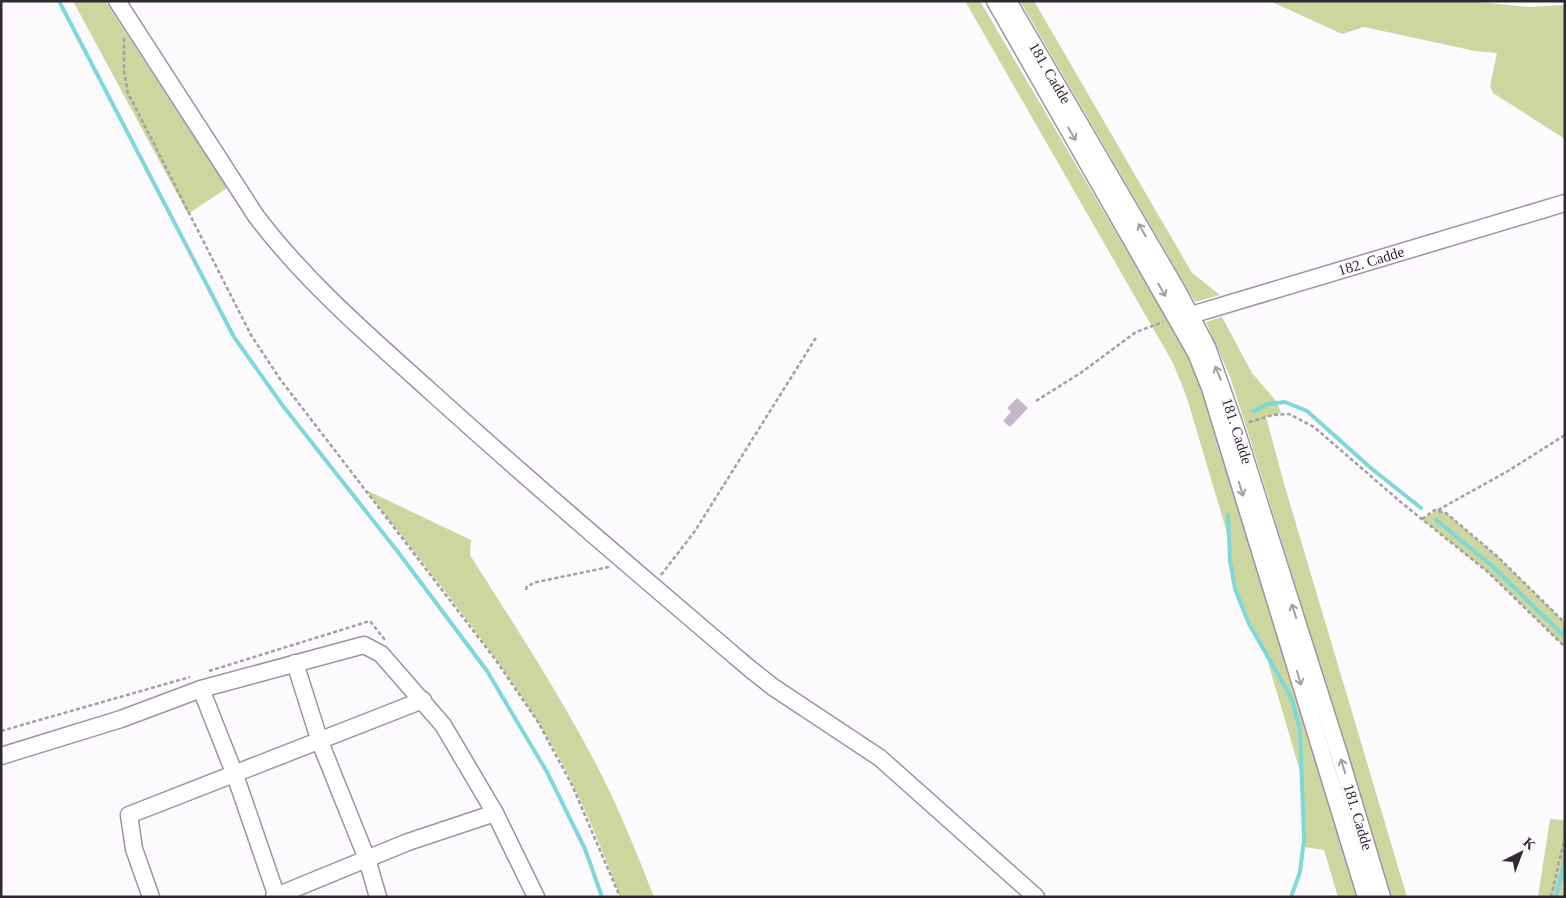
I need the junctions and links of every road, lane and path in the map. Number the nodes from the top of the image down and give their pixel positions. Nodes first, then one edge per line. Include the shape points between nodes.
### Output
1 (117, 1) edge
2 (994, 1) edge
3 (1008, 1) edge
4 (124, 37) dead end
5 (1565, 203) edge
6 (1184, 317) junction
7 (817, 336) dead end
8 (1036, 401) dead end
9 (1235, 426) junction
10 (1565, 435) edge
11 (1438, 510) junction
12 (1422, 519) junction
13 (628, 563) junction
14 (653, 584) junction
15 (526, 590) dead end
16 (1565, 623) edge
17 (1565, 647) edge
18 (295, 663) junction
19 (201, 689) junction
20 (423, 700) junction
21 (320, 742) junction
22 (1, 756) edge
23 (235, 775) junction
24 (494, 814) junction
25 (1565, 837) edge
26 (367, 859) junction
27 (276, 896) edge
28 (151, 897) edge
29 (378, 897) edge
30 (536, 897) edge
31 (620, 897) edge
32 (1036, 897) edge
33 (1366, 897) edge
34 (1382, 897) edge
35 (1551, 897) edge

1 - 13 street via 235,186 298,268 514,467
2 -> 6 street, 181. Cadde
6 -> 3 street, 181. Cadde
4 - 31 path via 128,93 251,334 280,379 464,618 533,714 572,785
5 - 6 street, 182. Cadde
6 - 8 path via 1156,323 1136,332
9 -> 6 street, 181. Cadde via 1211,356
6 -> 33 street, 181. Cadde via 1210,388
7 - 14 path via 695,531
9 - 12 path via 1281,413 1297,416
34 -> 9 street, 181. Cadde
10 - 11 path
11 - 12 path
11 - 16 path via 1446,513 1498,557
12 - 17 path via 1488,572
13 - 14 street
13 - 15 path via 537,582 526,586
14 - 32 street via 767,682 880,758
18 - 19 street
18 - 20 street via 364,646 381,654
18 - 21 street
19 - 22 street via 121,719
19 - 23 street
20 - 21 street
20 - 24 street via 443,725
21 - 23 street
21 - 26 street
23 - 27 street
23 - 28 street via 129,815 134,849
24 - 26 street
24 - 30 street
25 - 35 path
26 - 27 street
26 - 29 street

